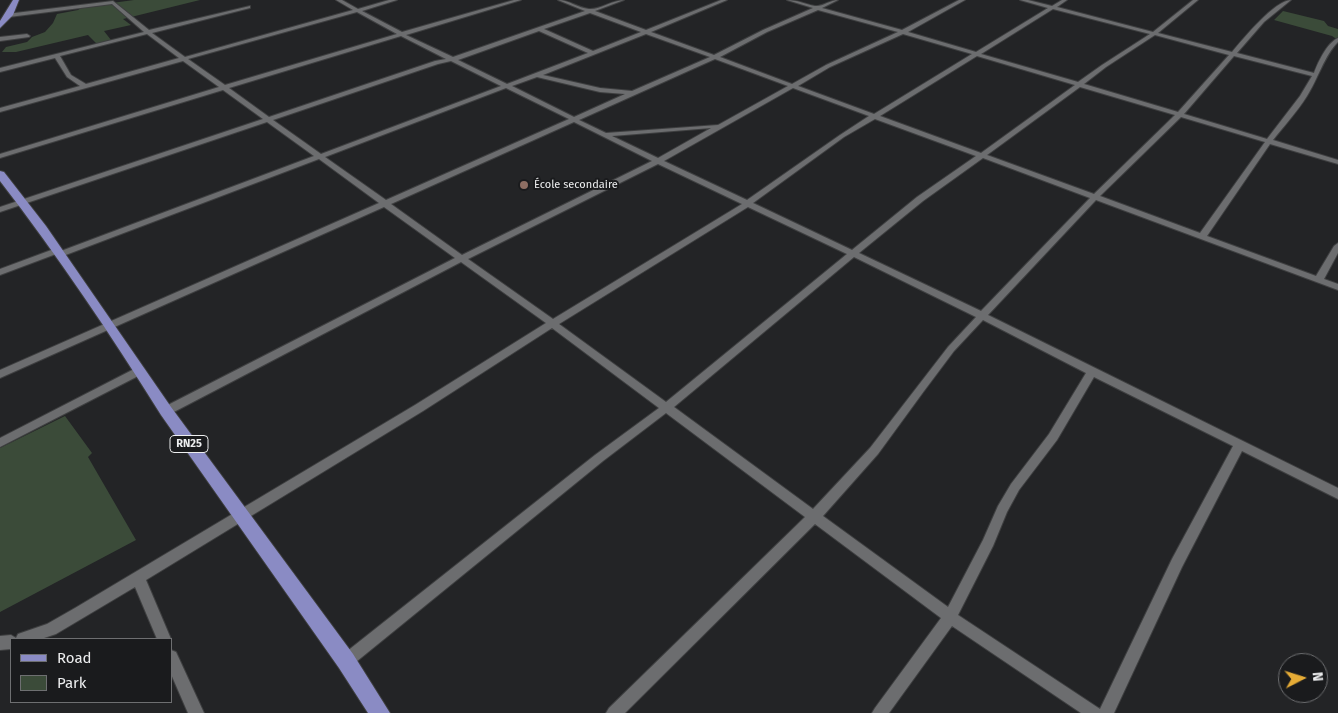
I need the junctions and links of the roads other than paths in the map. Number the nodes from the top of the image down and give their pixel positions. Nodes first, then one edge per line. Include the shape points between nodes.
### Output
1 (16, 0) edge
2 (338, 0) edge
3 (395, 0) edge
4 (519, 0) edge
5 (560, 0) edge
6 (622, 0) edge
7 (725, 0) edge
8 (790, 0) edge
9 (836, 0) edge
10 (963, 0) edge
11 (1022, 0) edge
12 (1065, 0) edge
13 (1196, 0) edge
14 (1289, 0) edge
15 (248, 7) dead end
16 (1050, 8) junction
17 (817, 9) junction
18 (357, 11) junction
19 (590, 11) junction
20 (9, 15) junction
21 (0, 26) edge
22 (540, 29) junction
23 (646, 31) junction
24 (148, 32) junction
25 (903, 32) junction
26 (402, 34) junction
27 (1152, 34) junction
28 (27, 36) dead end
29 (0, 39) edge
30 (1338, 40) edge
31 (592, 53) junction
32 (977, 54) junction
33 (1234, 54) junction
34 (57, 56) junction
35 (715, 57) junction
36 (185, 58) junction
37 (454, 59) junction
38 (0, 70) edge
39 (536, 75) junction
40 (1316, 75) junction
41 (1080, 84) junction
42 (507, 85) junction
43 (86, 86) junction
44 (792, 86) junction
45 (225, 87) junction
46 (631, 93) junction
47 (0, 110) edge
48 (1179, 114) junction
49 (875, 116) junction
50 (270, 119) junction
51 (575, 119) junction
52 (720, 126) junction
53 (608, 134) junction
54 (1269, 142) junction
55 (982, 155) junction
56 (0, 156) edge
57 (323, 156) junction
58 (658, 160) junction
59 (1338, 162) edge
60 (0, 174) edge
61 (1095, 197) junction
62 (22, 203) junction
63 (384, 203) junction
64 (747, 204) junction
65 (0, 210) edge
66 (1202, 237) junction
67 (1338, 246) edge
68 (59, 253) junction
69 (854, 254) junction
70 (462, 258) junction
71 (0, 272) edge
72 (1318, 279) junction
73 (1338, 286) edge
74 (982, 317) junction
75 (553, 324) junction
76 (109, 325) junction
77 (140, 370) junction
78 (1092, 372) junction
79 (0, 374) edge
80 (666, 408) junction
81 (166, 411) junction
82 (0, 443) edge
83 (1240, 444) junction
84 (1338, 494) edge
85 (242, 516) junction
86 (815, 516) junction
87 (138, 577) junction
88 (950, 617) junction
89 (26, 638) edge
90 (164, 638) edge
91 (172, 659) edge
92 (346, 661) junction
93 (196, 713) edge
94 (380, 713) edge
95 (614, 713) edge
96 (880, 713) edge
97 (1094, 713) edge
98 (1106, 713) edge

1 - 20 main road
2 - 18 street
3 - 18 street
4 - 26 street
5 - 19 street
6 - 19 street
7 - 23 street
8 - 17 street
9 - 17 street
10 - 25 street
11 - 16 street
12 - 16 street
13 - 27 street
14 - 33 street via 1262,21
15 - 24 street
16 - 27 street
16 - 32 street
17 - 25 street
17 - 35 street
18 - 26 street
18 - 36 street
19 - 22 street
19 - 23 street
20 - 21 main road
20 - 24 street via 112,1
22 - 31 street
22 - 37 street
23 - 31 street
23 - 35 street
24 - 34 street
24 - 36 street
25 - 32 street
25 - 44 street
26 - 37 street
26 - 45 street
27 - 33 street
27 - 41 street
28 - 29 street
30 - 40 street
31 - 39 street
32 - 41 street
32 - 49 street
33 - 40 street
33 - 48 street
34 - 38 street
34 - 43 street via 69,76
35 - 44 street
35 - 46 street
36 - 43 street
36 - 45 street
37 - 42 street
37 - 50 street
39 - 42 street
39 - 46 street via 600,90
40 - 54 street
41 - 48 street
41 - 55 street
42 - 51 street
42 - 57 street
43 - 47 street
44 - 49 street
44 - 52 street
45 - 50 street
45 - 56 street
46 - 51 street
48 - 54 street
48 - 61 street
49 - 55 street
49 - 64 street
50 - 57 street
50 - 62 street
51 - 53 street
51 - 63 street
52 - 53 street
52 - 58 street
53 - 58 street
54 - 59 street
54 - 66 street
55 - 61 street
55 - 69 street via 920,199
57 - 63 street
57 - 68 street
58 - 64 street
58 - 70 street
60 - 62 main road, RN25
61 - 66 street
61 - 74 street
62 - 65 street
62 - 68 main road, RN25
63 - 70 street
63 - 76 street
64 - 69 street
64 - 75 street
66 - 72 street
67 - 72 street
68 - 71 street
68 - 76 main road, RN25
69 - 74 street
69 - 80 street
70 - 75 street
70 - 81 street
72 - 73 street
74 - 78 street
74 - 86 street via 951,349 874,451
75 - 80 street
75 - 85 street
76 - 77 main road, RN25
76 - 79 street
77 - 81 main road, RN25
77 - 82 street
78 - 83 street
78 - 88 street via 1053,437 1015,487
80 - 86 street
80 - 92 street
81 - 85 main road, RN25
83 - 84 street
83 - 98 street via 1177,563
85 - 87 street
85 - 92 main road, RN25
86 - 88 street
86 - 95 street
87 - 89 street via 51,629
87 - 90 street
88 - 96 street
88 - 97 street
91 - 93 street
92 - 94 main road, RN25

